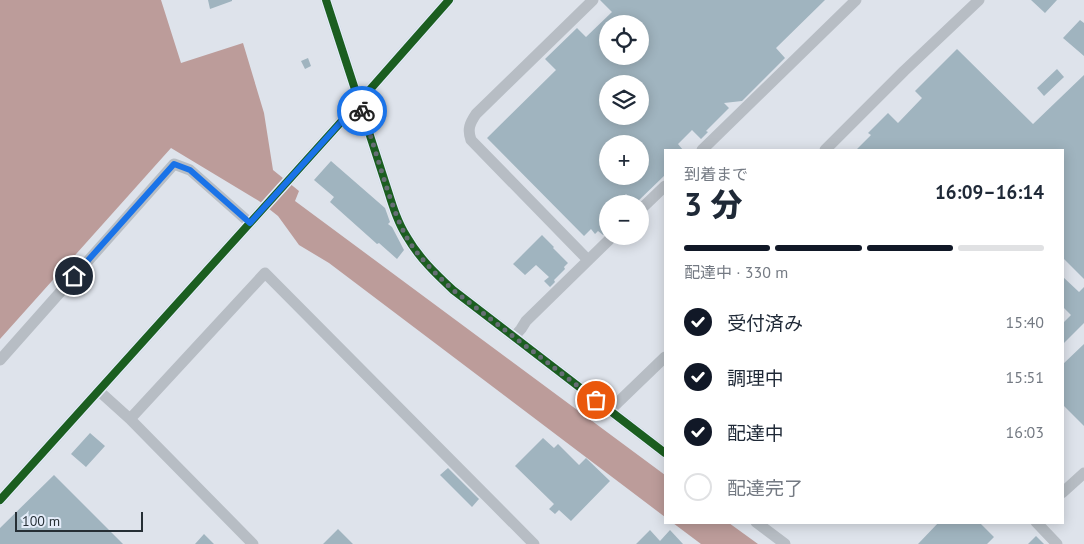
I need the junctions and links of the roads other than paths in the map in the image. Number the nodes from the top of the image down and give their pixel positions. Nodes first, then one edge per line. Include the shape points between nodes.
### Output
1 (326, 0) edge
2 (449, 0) edge
3 (593, 0) edge
4 (856, 0) edge
5 (979, 0) edge
6 (359, 102) junction
7 (703, 149) edge
8 (826, 149) edge
9 (664, 187) edge
10 (649, 201) edge
11 (250, 223) junction
12 (604, 245) edge
13 (588, 260) junction
14 (514, 337) junction
15 (664, 358) edge
16 (0, 360) edge
17 (99, 390) junction
18 (609, 411) junction
19 (130, 419) junction
20 (664, 452) edge
21 (1084, 473) edge
22 (1064, 490) edge
23 (0, 500) edge
24 (759, 524) edge
25 (1038, 524) edge
26 (252, 544) edge
27 (534, 544) edge
28 (785, 544) edge
29 (1056, 544) edge

1 - 6 street
2 - 6 street
3 - 13 street via 476,114 468,129 471,140
4 - 7 street
5 - 8 street
6 - 11 street
6 - 14 street via 407,237 436,275
9 - 10 street
11 - 16 street via 190,170 174,164
11 - 17 street
12 - 13 street
13 - 14 street
14 - 18 street
15 - 18 street
17 - 19 street
17 - 23 street
18 - 20 street
19 - 26 street
19 - 27 street via 265,273
21 - 22 street
24 - 28 street
25 - 29 street

